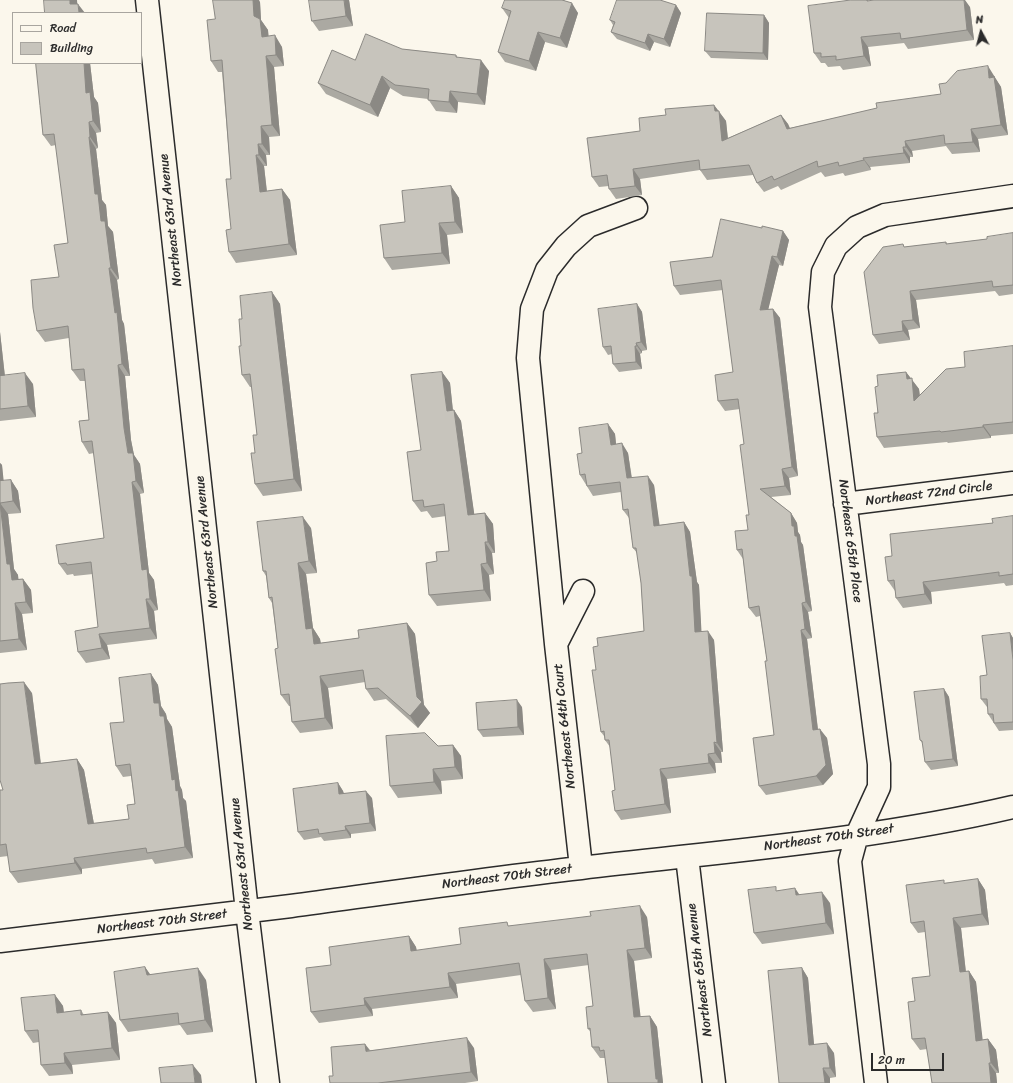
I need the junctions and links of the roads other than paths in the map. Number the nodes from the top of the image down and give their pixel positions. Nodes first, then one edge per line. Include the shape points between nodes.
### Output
1 (147, 0) edge
2 (1013, 196) edge
3 (636, 208) dead end
4 (1013, 482) edge
5 (845, 504) junction
6 (582, 591) dead end
7 (556, 644) junction
8 (1013, 807) edge
9 (857, 835) junction
10 (687, 857) junction
11 (581, 868) junction
12 (248, 911) junction
13 (0, 941) edge
14 (268, 1083) edge
15 (714, 1083) edge
16 (876, 1083) edge

1 - 12 street, Northeast 63rd Avenue
2 - 5 street, Northeast 65th Place via 885,215 857,227 836,246 823,272 820,307
3 - 7 street, Northeast 64th Court via 588,226 566,246 547,270 532,309 528,358
4 - 5 street, Northeast 72nd Circle
5 - 9 street, Northeast 65th Place via 879,764 879,787
6 - 7 street
7 - 11 street, Northeast 64th Court
8 - 9 street, Northeast 70th Street via 976,816
9 - 10 street, Northeast 70th Street
9 - 16 street, Northeast 65th Place via 850,861
10 - 11 street, Northeast 70th Street
10 - 15 street, Northeast 65th Avenue
11 - 12 street, Northeast 70th Street
12 - 13 street, Northeast 70th Street
12 - 14 street, Northeast 63rd Avenue

